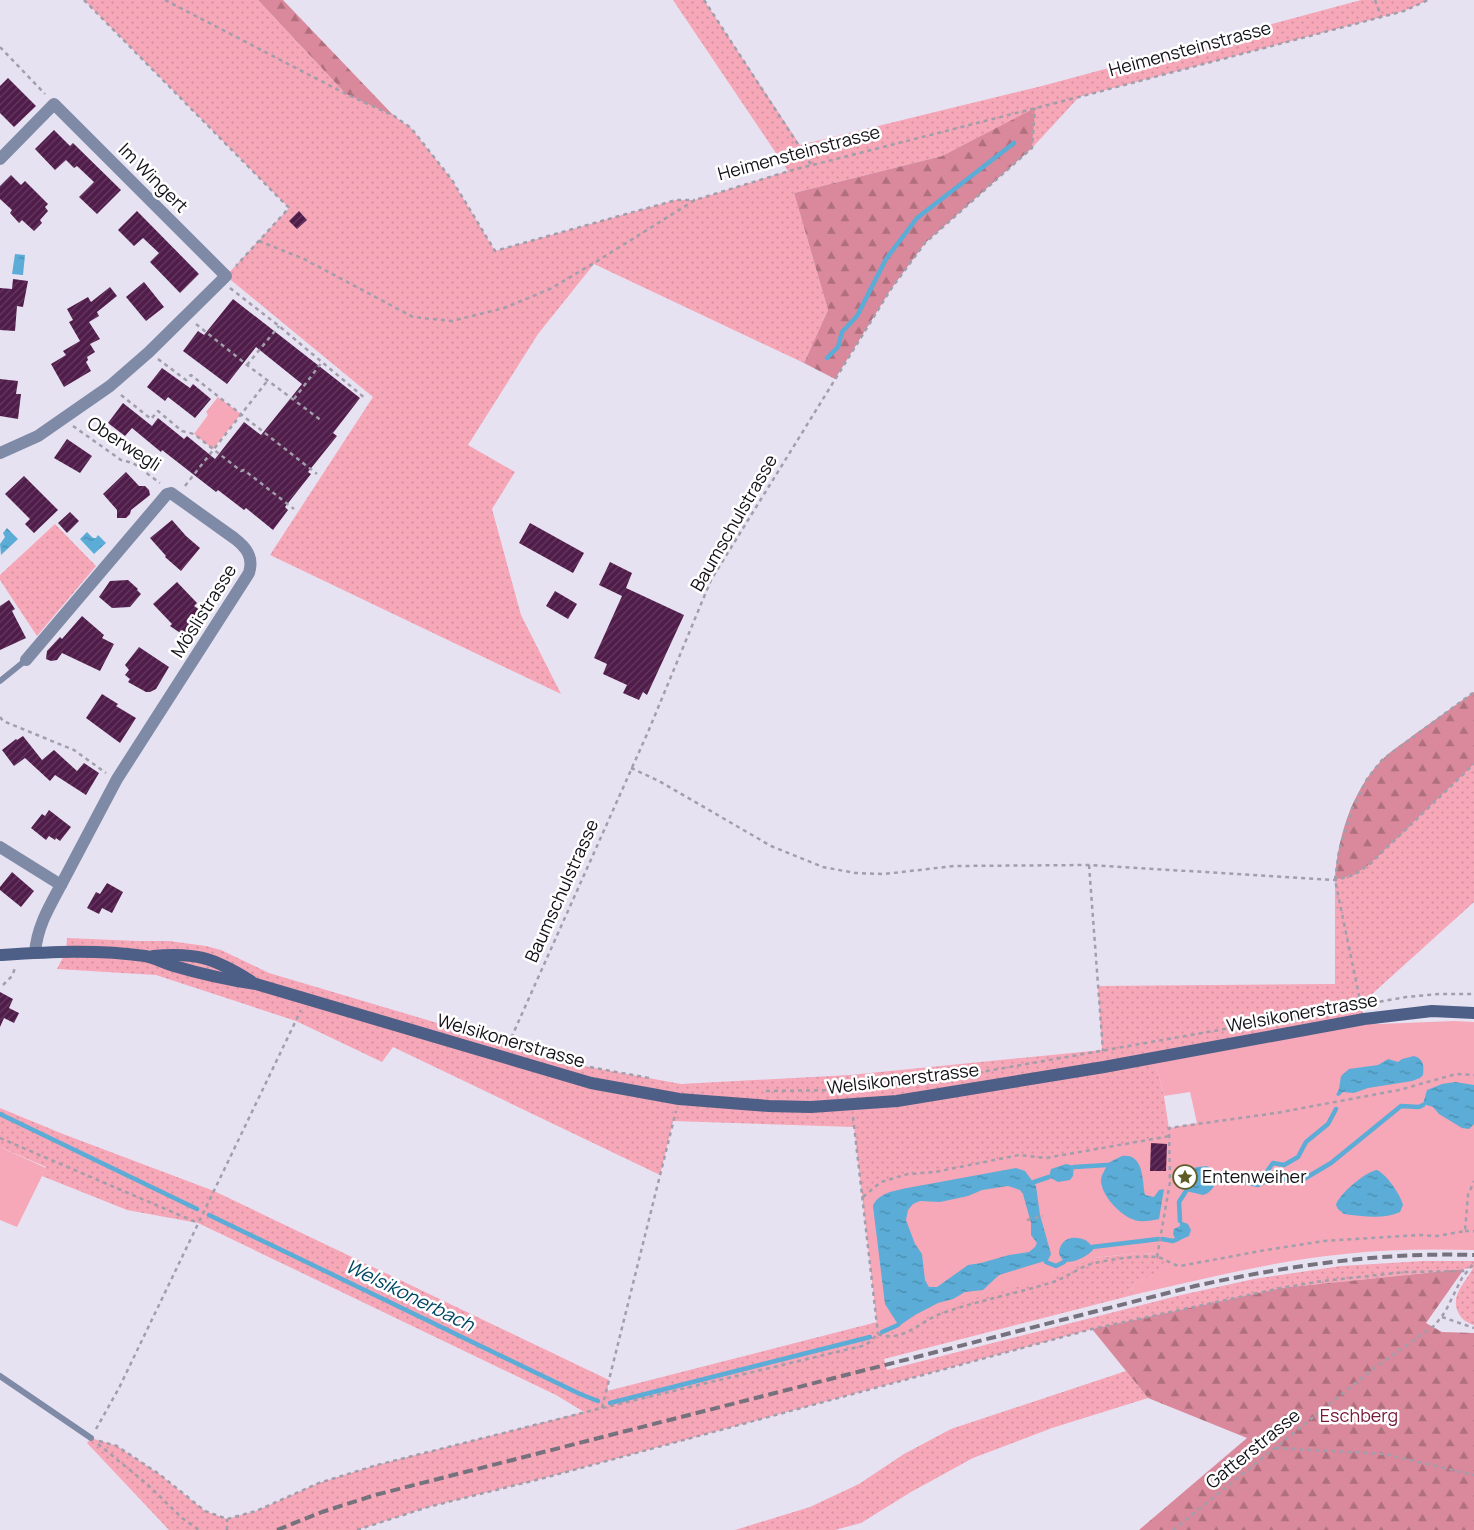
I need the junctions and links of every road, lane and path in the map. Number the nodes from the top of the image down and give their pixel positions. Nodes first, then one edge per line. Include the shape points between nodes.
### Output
1 (84, 0) edge
2 (165, 0) edge
3 (704, 0) edge
4 (1375, 0) edge
5 (1428, 0) edge
6 (1381, 16) junction
7 (0, 46) edge
8 (54, 104) junction
9 (1034, 108) junction
10 (0, 159) edge
11 (812, 166) junction
12 (695, 200) junction
13 (259, 241) junction
14 (224, 279) junction
15 (185, 315) junction
16 (278, 326) junction
17 (149, 352) junction
18 (322, 362) junction
19 (247, 364) junction
20 (268, 380) junction
21 (110, 386) junction
22 (294, 399) junction
23 (366, 399) dead end
24 (240, 414) junction
25 (64, 419) junction
26 (322, 421) dead end
27 (213, 449) junction
28 (0, 453) edge
29 (318, 474) dead end
30 (171, 495) junction
31 (294, 509) dead end
32 (26, 660) joint
33 (0, 681) edge
34 (1474, 692) edge
35 (0, 717) edge
36 (1474, 764) edge
37 (630, 768) junction
38 (102, 770) dead end
39 (0, 847) edge
40 (1089, 865) junction
41 (1335, 880) junction
42 (61, 885) junction
43 (35, 952) junction
44 (16, 954) junction
45 (0, 956) edge
46 (3, 985) dead end
47 (306, 1000) junction
48 (1474, 1013) edge
49 (1364, 1019) junction
50 (1148, 1042) dead end
51 (508, 1044) junction
52 (517, 1047) dead end
53 (1103, 1050) junction
54 (504, 1058) junction
55 (589, 1067) dead end
56 (965, 1075) dead end
57 (1474, 1075) edge
58 (654, 1079) dead end
59 (916, 1083) dead end
60 (764, 1091) dead end
61 (679, 1099) junction
62 (851, 1105) junction
63 (1170, 1136) junction
64 (0, 1138) edge
65 (1474, 1181) edge
66 (863, 1197) junction
67 (1043, 1216) dead end
68 (1027, 1220) dead end
69 (198, 1223) junction
70 (1474, 1231) edge
71 (1465, 1232) junction
72 (1157, 1257) junction
73 (1474, 1263) edge
74 (1467, 1271) junction
75 (1442, 1317) junction
76 (1474, 1328) edge
77 (878, 1334) junction
78 (0, 1376) edge
79 (602, 1408) junction
80 (91, 1438) junction
81 (1274, 1448) junction
82 (1474, 1475) edge
83 (227, 1519) junction
84 (199, 1530) edge
85 (227, 1530) edge
86 (357, 1530) edge
87 (1173, 1530) edge

1 - 13 path via 289,208
2 - 12 path via 394,116 411,128 452,180 495,251 676,200
3 - 11 path
4 - 6 path
5 - 6 path, Heimensteinstrasse
6 - 9 path, Heimensteinstrasse
7 - 8 path
8 - 10 street
8 - 14 street, Im Wingert
9 - 11 path, Heimensteinstrasse
9 - 37 path, Baumschulstrasse via 1032,148 925,243 891,289 711,580
11 - 12 path, Heimensteinstrasse
12 - 13 path, Heimensteinstrasse via 550,289 504,308 452,321 413,317 304,259
13 - 14 path
14 - 15 street
14 - 16 path
15 - 17 street
15 - 19 path
16 - 18 path
16 - 19 path
17 - 21 street
17 - 24 path via 186,380 192,375
18 - 22 path
18 - 23 path
19 - 20 path
20 - 22 path
20 - 24 path
21 - 25 street
21 - 27 path via 151,419 158,411 182,431 194,434
22 - 26 path
24 - 27 path
24 - 29 path
25 - 28 street via 38,436
25 - 30 path, Oberwegli via 121,460 133,463 165,486
27 - 30 path
27 - 31 path
30 - 32 street
30 - 42 street, Möslistrasse via 243,544 252,566 117,780
32 - 33 lane
34 - 41 path via 1390,753 1373,770 1346,825 1338,851
35 - 38 path via 74,750
36 - 41 path via 1370,864 1354,875
37 - 40 path via 665,784 771,846 823,867 878,874 954,866
37 - 51 path, Baumschulstrasse
39 - 42 street
40 - 41 path
40 - 53 path
41 - 49 path
42 - 43 street via 41,922
43 - 44 main road, Welsikonerstrasse
43 - 47 main road, Welsikonerstrasse via 92,951 148,957
44 - 45 main road, Welsikonerstrasse
44 - 46 path via 12,976
47 - 54 main road, Welsikonerstrasse
47 - 69 path
48 - 49 main road, Welsikonerstrasse via 1432,1012
49 - 62 main road, Welsikonerstrasse via 942,1094
50 - 53 path
51 - 52 path
51 - 54 path, Baumschulstrasse
53 - 56 path
54 - 61 main road, Welsikonerstrasse via 591,1083
55 - 58 path
57 - 63 path via 1456,1074 1352,1099 1169,1128
59 - 60 path via 850,1090
61 - 62 main road, Welsikonerstrasse via 769,1106
61 - 79 path
62 - 66 path
63 - 66 path via 1046,1158 1019,1155 935,1172 908,1174 881,1182
63 - 72 path via 1170,1182
64 - 69 path
65 - 71 path via 1468,1195
66 - 77 path
67 - 68 path
69 - 80 path
70 - 71 path
71 - 72 path via 1324,1242 1180,1266
72 - 77 path via 1096,1263 1053,1282 944,1313 903,1335 888,1337
73 - 74 path, Gatterstrasse
74 - 75 path, Gatterstrasse
74 - 86 path via 1405,1272 1314,1282 1092,1329 428,1507
75 - 76 path
75 - 81 path, Gatterstrasse
77 - 79 path via 866,1345
78 - 80 lane
79 - 83 path via 377,1465
80 - 83 path via 116,1446 159,1474 205,1511
80 - 84 path
81 - 82 path via 1385,1454
81 - 87 path, Gatterstrasse
83 - 85 path

